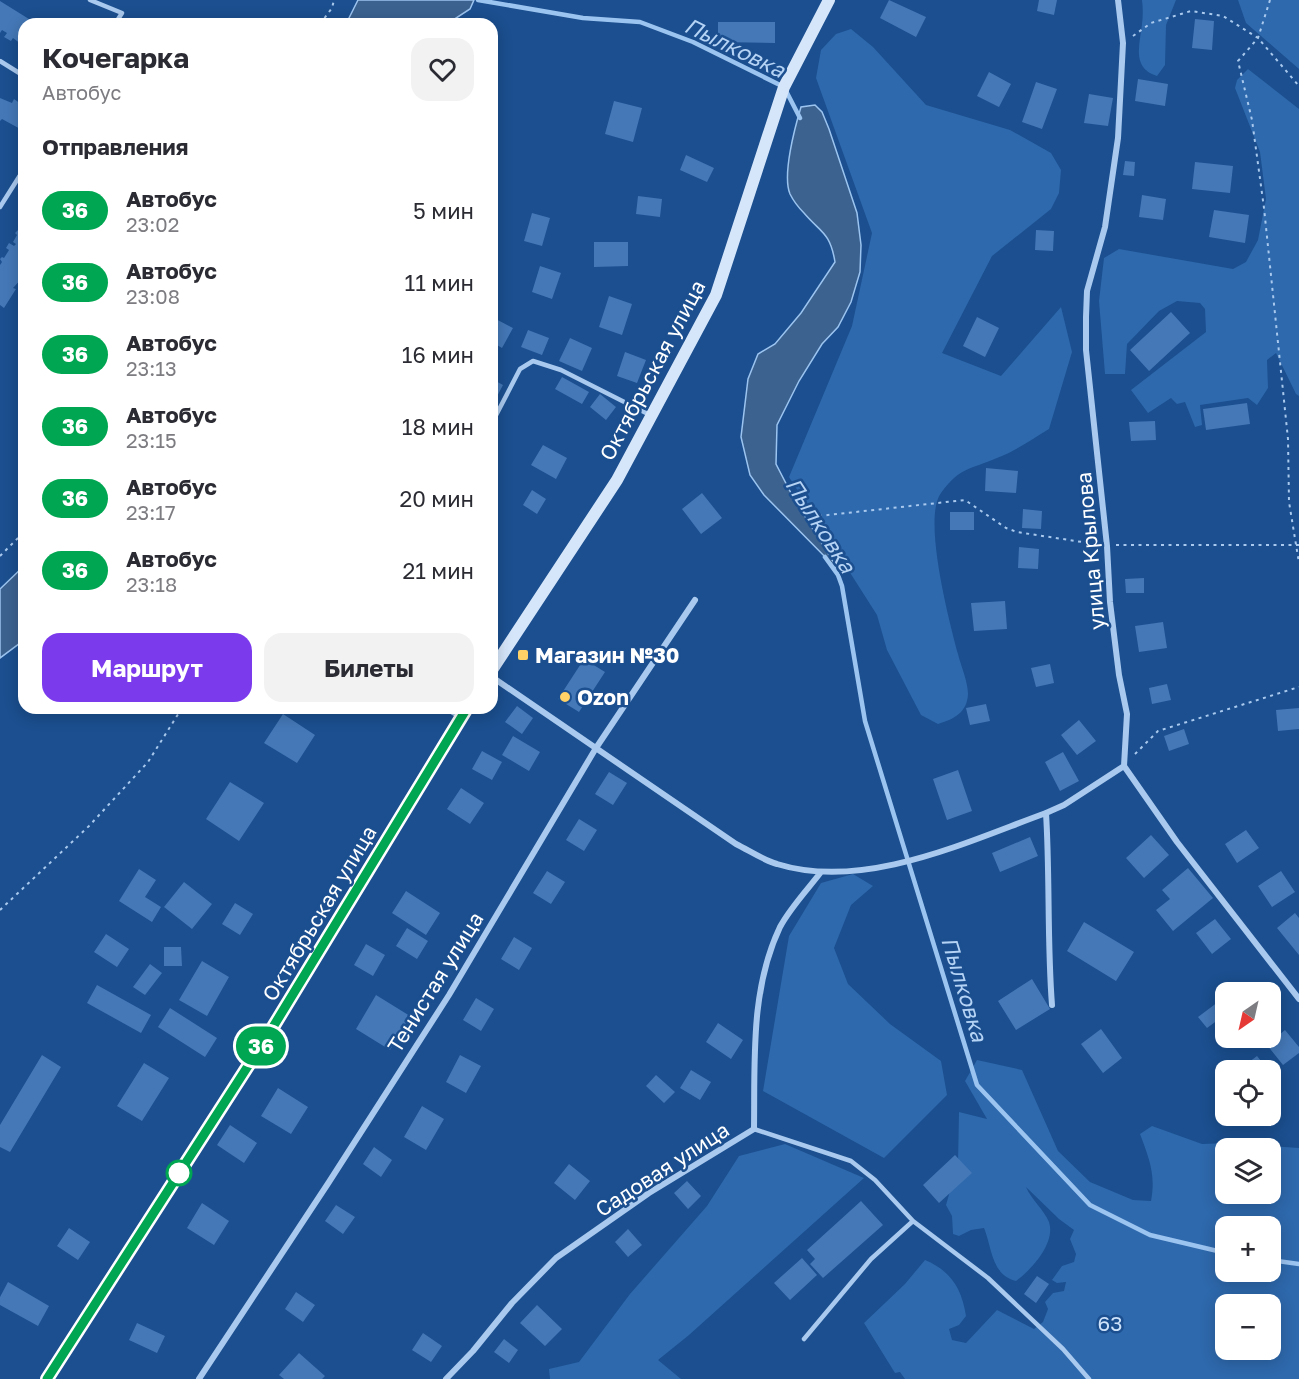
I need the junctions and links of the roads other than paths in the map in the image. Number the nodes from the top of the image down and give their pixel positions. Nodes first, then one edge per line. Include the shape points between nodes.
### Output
1 (90, 0) edge
2 (829, 0) edge
3 (1118, 0) edge
4 (119, 18) edge
5 (0, 61) edge
6 (18, 72) edge
7 (18, 178) edge
8 (0, 207) edge
9 (498, 411) edge
10 (652, 416) junction
11 (695, 600) dead end
12 (498, 661) edge
13 (498, 681) edge
14 (463, 714) edge
15 (596, 748) junction
16 (1124, 766) junction
17 (1047, 813) junction
18 (821, 872) junction
19 (1299, 999) edge
20 (1052, 1005) dead end
21 (754, 1129) junction
22 (913, 1221) junction
23 (804, 1340) dead end
24 (47, 1379) edge
25 (199, 1379) edge
26 (446, 1379) edge
27 (1089, 1379) edge

1 - 4 lane via 122,13
2 - 10 street, Октябрьская улица via 784,87 716,294
3 - 16 street, улица Крылова via 1123,43 1118,138 1106,227 1087,291 1086,350 1110,602 1127,714
5 - 6 lane
7 - 8 lane
9 - 10 lane via 520,369 533,361 561,370
10 - 12 street, Октябрьская улица via 617,480
11 - 15 street, Тенистая улица
13 - 15 street
14 - 24 street, Октябрьская улица via 273,1027
15 - 18 street via 736,844 777,864
15 - 25 street, Тенистая улица via 449,995
16 - 17 street
16 - 19 street via 1177,842
17 - 18 street via 936,853 886,866
17 - 20 street
18 - 21 street, Садовая улица via 781,926 765,969 756,1015
21 - 22 lane via 851,1161 875,1180
21 - 26 street, Садовая улица via 649,1193 556,1258
22 - 23 lane via 871,1258
22 - 27 lane via 988,1278

